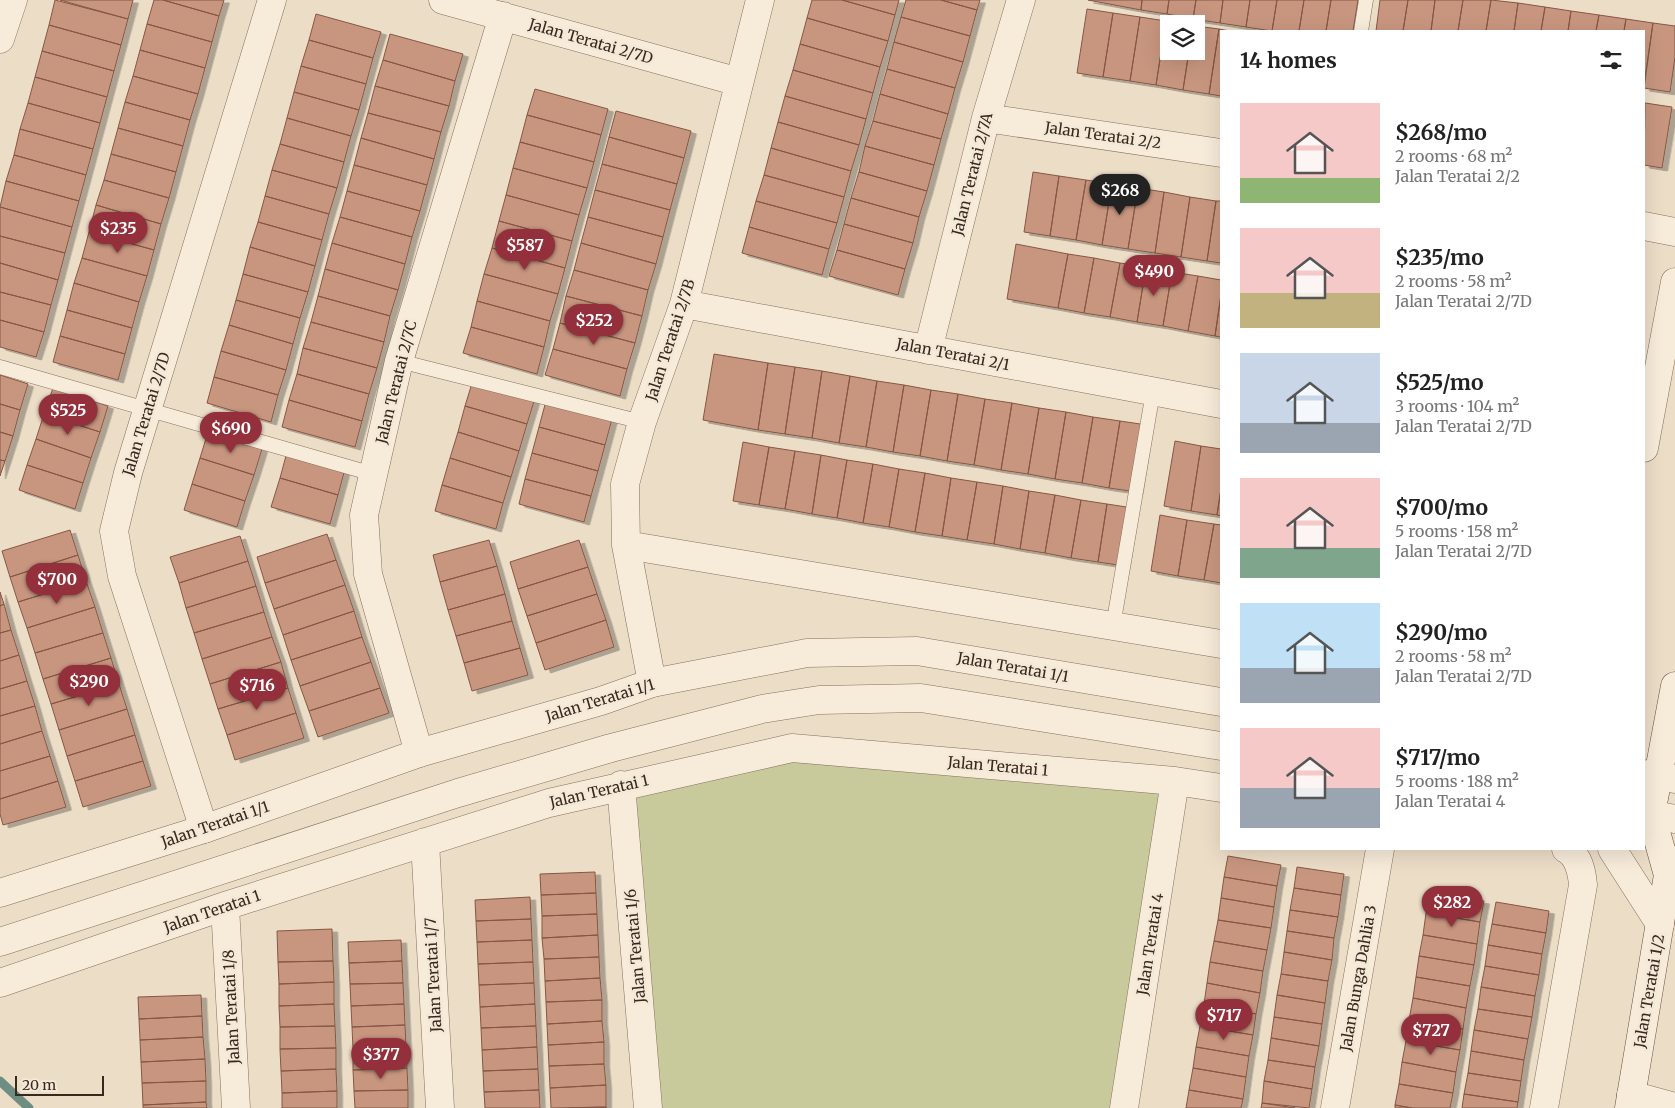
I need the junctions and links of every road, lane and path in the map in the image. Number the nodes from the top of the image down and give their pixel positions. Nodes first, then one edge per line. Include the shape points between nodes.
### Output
1 (13, 0) edge
2 (272, 0) edge
3 (443, 0) edge
4 (760, 0) edge
5 (1021, 0) edge
6 (1366, 0) edge
7 (503, 16) junction
8 (1361, 30) edge
9 (0, 39) edge
10 (739, 82) junction
11 (986, 118) junction
12 (1220, 153) edge
13 (1645, 226) edge
14 (1675, 232) edge
15 (1675, 282) edge
16 (684, 304) junction
17 (928, 350) junction
18 (399, 361) junction
19 (0, 367) edge
20 (1153, 392) junction
21 (1220, 404) edge
22 (148, 408) junction
23 (642, 422) junction
24 (1645, 443) edge
25 (373, 474) junction
26 (626, 546) junction
27 (1113, 626) junction
28 (1220, 644) edge
29 (652, 683) junction
30 (1675, 686) edge
31 (1220, 702) edge
32 (1220, 746) edge
33 (419, 753) junction
34 (1659, 776) edge
35 (1175, 781) junction
36 (621, 785) junction
37 (1220, 788) edge
38 (1657, 816) edge
39 (204, 829) junction
40 (425, 842) junction
41 (1380, 850) edge
42 (1567, 850) edge
43 (1613, 850) edge
44 (1672, 867) edge
45 (0, 893) edge
46 (225, 906) junction
47 (1660, 924) junction
48 (0, 942) edge
49 (0, 983) edge
50 (1630, 1102) edge
51 (1675, 1107) edge
52 (236, 1108) edge
53 (440, 1108) edge
54 (648, 1108) edge
55 (1124, 1108) edge
56 (1335, 1108) edge
57 (1544, 1108) edge

1 - 9 street
2 - 22 street, Jalan Teratai 2/7D
3 - 7 street, Jalan Teratai 2/7D
4 - 10 street, Jalan Teratai 2/7B
5 - 11 street, Jalan Teratai 2/7A
6 - 8 lane
7 - 10 street, Jalan Teratai 2/7D
7 - 18 street, Jalan Teratai 2/7C
10 - 16 street, Jalan Teratai 2/7B
11 - 12 street, Jalan Teratai 2/2
11 - 17 street, Jalan Teratai 2/7A
13 - 14 street
15 - 24 street
16 - 17 street, Jalan Teratai 2/1
16 - 23 street, Jalan Teratai 2/7B
17 - 20 street, Jalan Teratai 2/1
18 - 23 lane
18 - 25 street, Jalan Teratai 2/7C
19 - 22 lane
20 - 21 street, Jalan Teratai 2/1
20 - 27 lane
22 - 25 lane
22 - 39 street, Jalan Teratai 2/7D via 114,531 122,576
23 - 26 street, Jalan Teratai 2/7B via 625,484
25 - 33 street, Jalan Teratai 2/7C via 364,515 368,574
26 - 27 street
26 - 29 street, Jalan Teratai 2/7B
27 - 28 street
29 - 31 street, Jalan Teratai 1/1 via 807,653 918,651
29 - 33 street, Jalan Teratai 1/1 via 601,701
30 - 34 street, Jalan Teratai 1/2
32 - 48 street via 921,698 819,700 790,704 695,725 458,793
33 - 39 street, Jalan Teratai 1/1
34 - 38 street, Jalan Teratai 1/2
35 - 36 street, Jalan Teratai 1 via 792,748
35 - 37 street, Jalan Teratai 1
35 - 55 street, Jalan Teratai 4
36 - 40 street, Jalan Teratai 1 via 549,803
36 - 54 street, Jalan Teratai 1/6
38 - 44 street, Jalan Teratai 1/2
39 - 45 street, Jalan Teratai 1/1
40 - 46 street, Jalan Teratai 1
40 - 53 street, Jalan Teratai 1/7
41 - 56 street, Jalan Bunga Dahlia 3
42 - 57 street via 1581,870 1583,885
43 - 47 street
44 - 47 street, Jalan Teratai 1/2
46 - 49 street, Jalan Teratai 1
46 - 52 street, Jalan Teratai 1/8
47 - 50 street, Jalan Teratai 1/2
50 - 51 street

